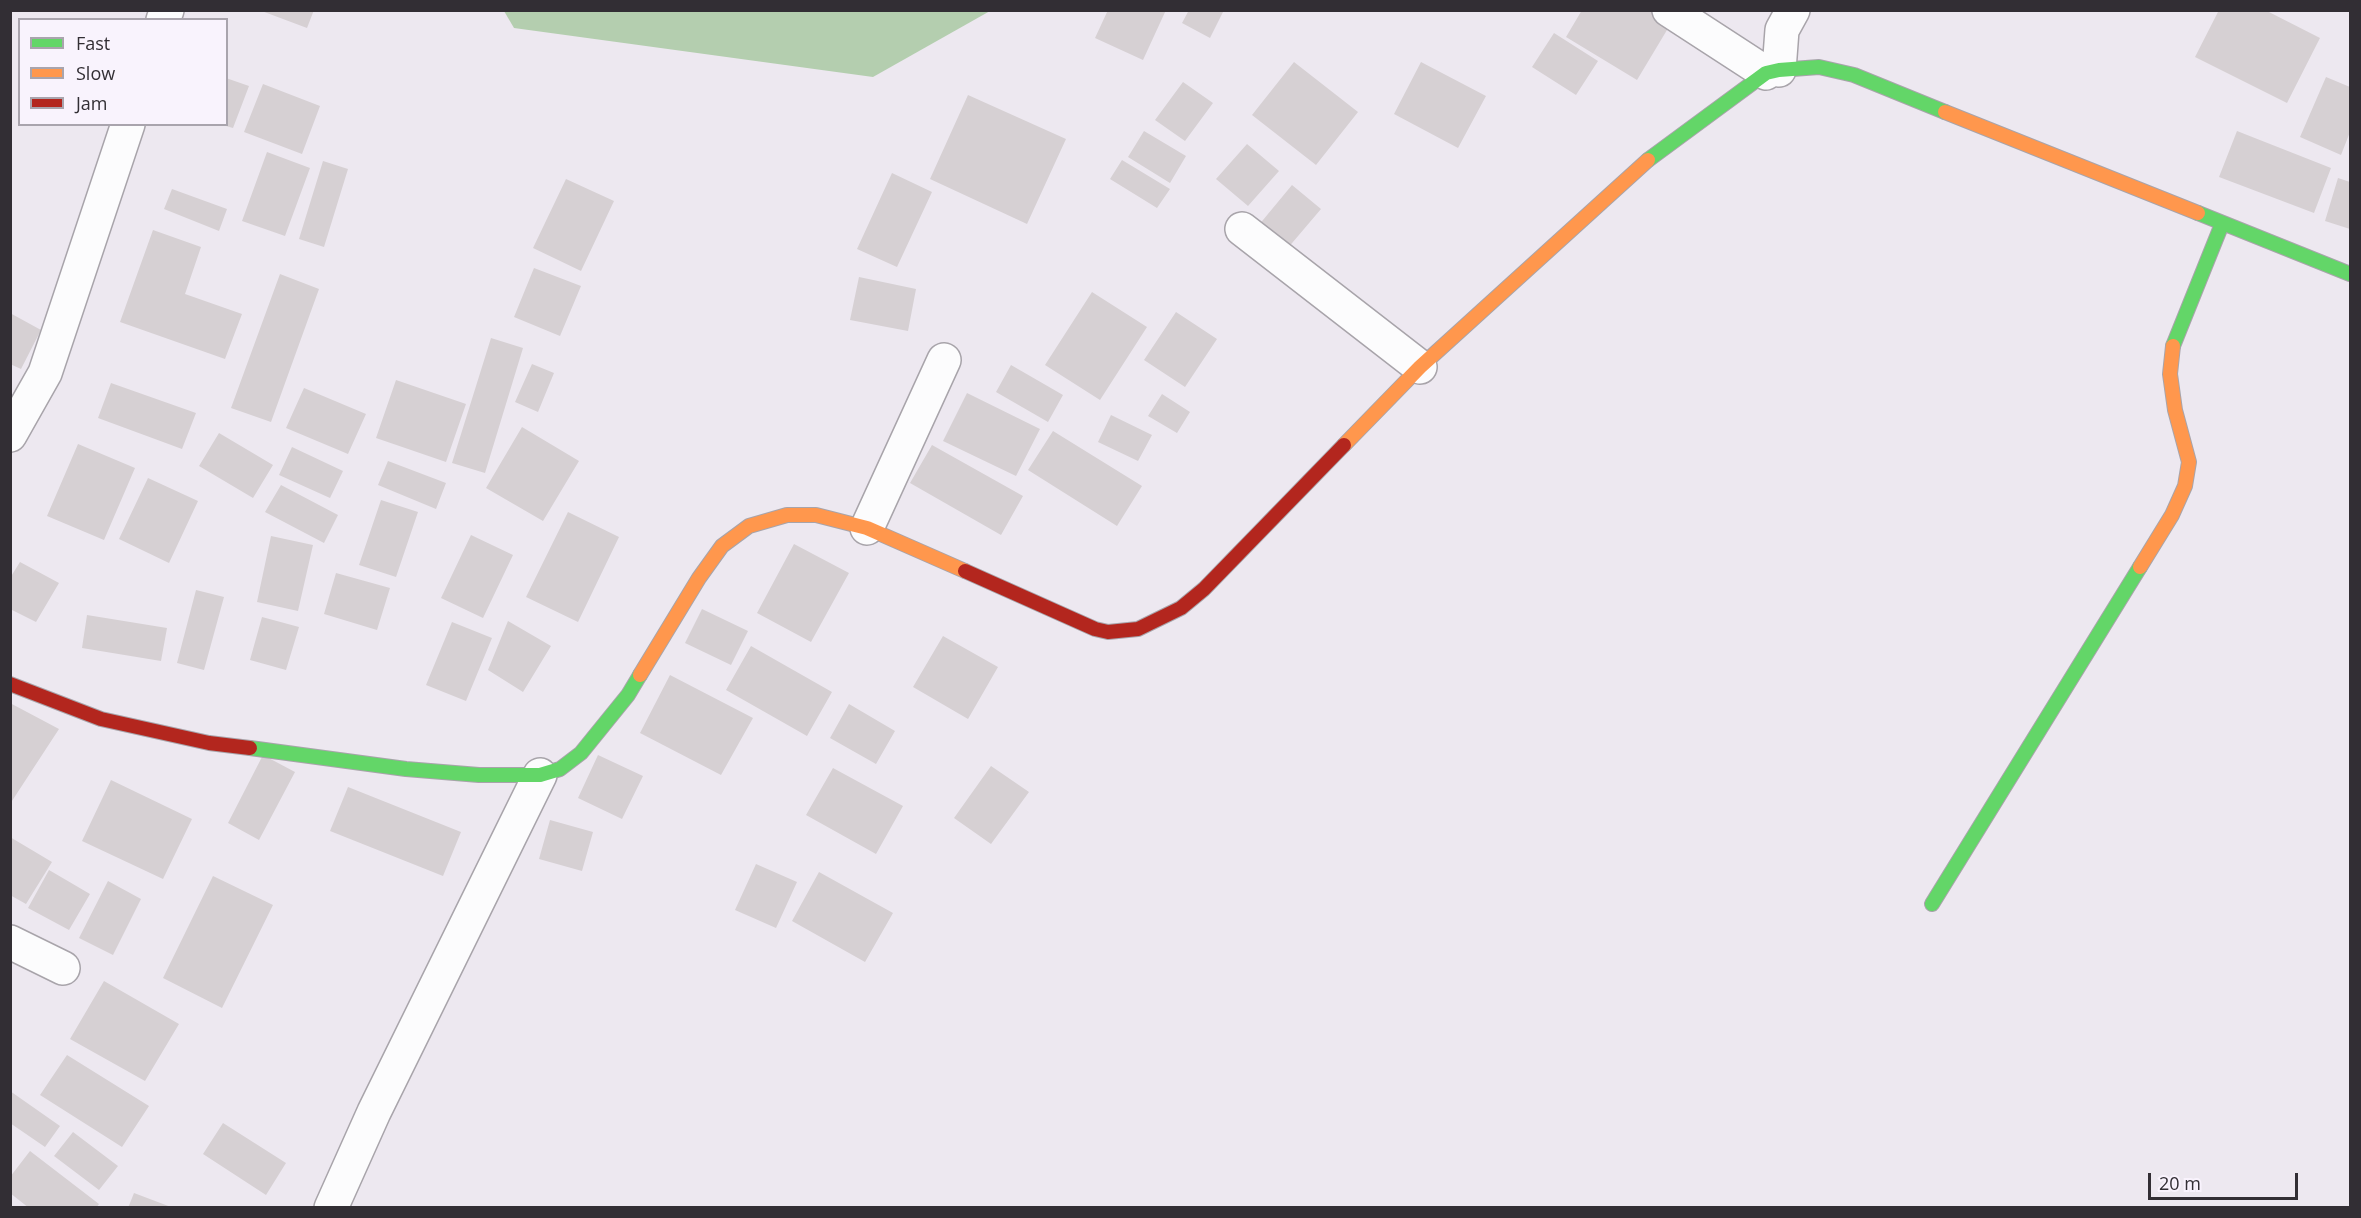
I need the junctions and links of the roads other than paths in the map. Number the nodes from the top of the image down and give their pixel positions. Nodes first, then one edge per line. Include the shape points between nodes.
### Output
1 (1669, 10) edge
2 (1793, 10) edge
3 (1772, 72) junction
4 (127, 126) edge
5 (2222, 224) junction
6 (1242, 229) dead end
7 (2350, 274) edge
8 (944, 360) dead end
9 (1420, 367) junction
10 (10, 435) edge
11 (867, 528) junction
12 (10, 684) edge
13 (540, 775) junction
14 (1932, 904) dead end
15 (10, 942) edge
16 (63, 968) dead end
17 (331, 1208) edge

1 - 3 street
2 - 3 street via 1782,30
3 - 5 street via 1819,67 1854,75
3 - 9 street via 1652,157
4 - 10 street via 45,374
5 - 7 street
5 - 14 street via 2173,344 2170,374 2188,462 2185,486 2172,514
6 - 9 street
8 - 11 street
9 - 11 street via 1224,570 1180,608 1138,629 1095,629
11 - 13 street via 816,514 787,515 749,526 722,546 603,727 581,753 560,769
12 - 13 street via 101,718 209,743 406,769
13 - 17 street via 379,1101
15 - 16 street

